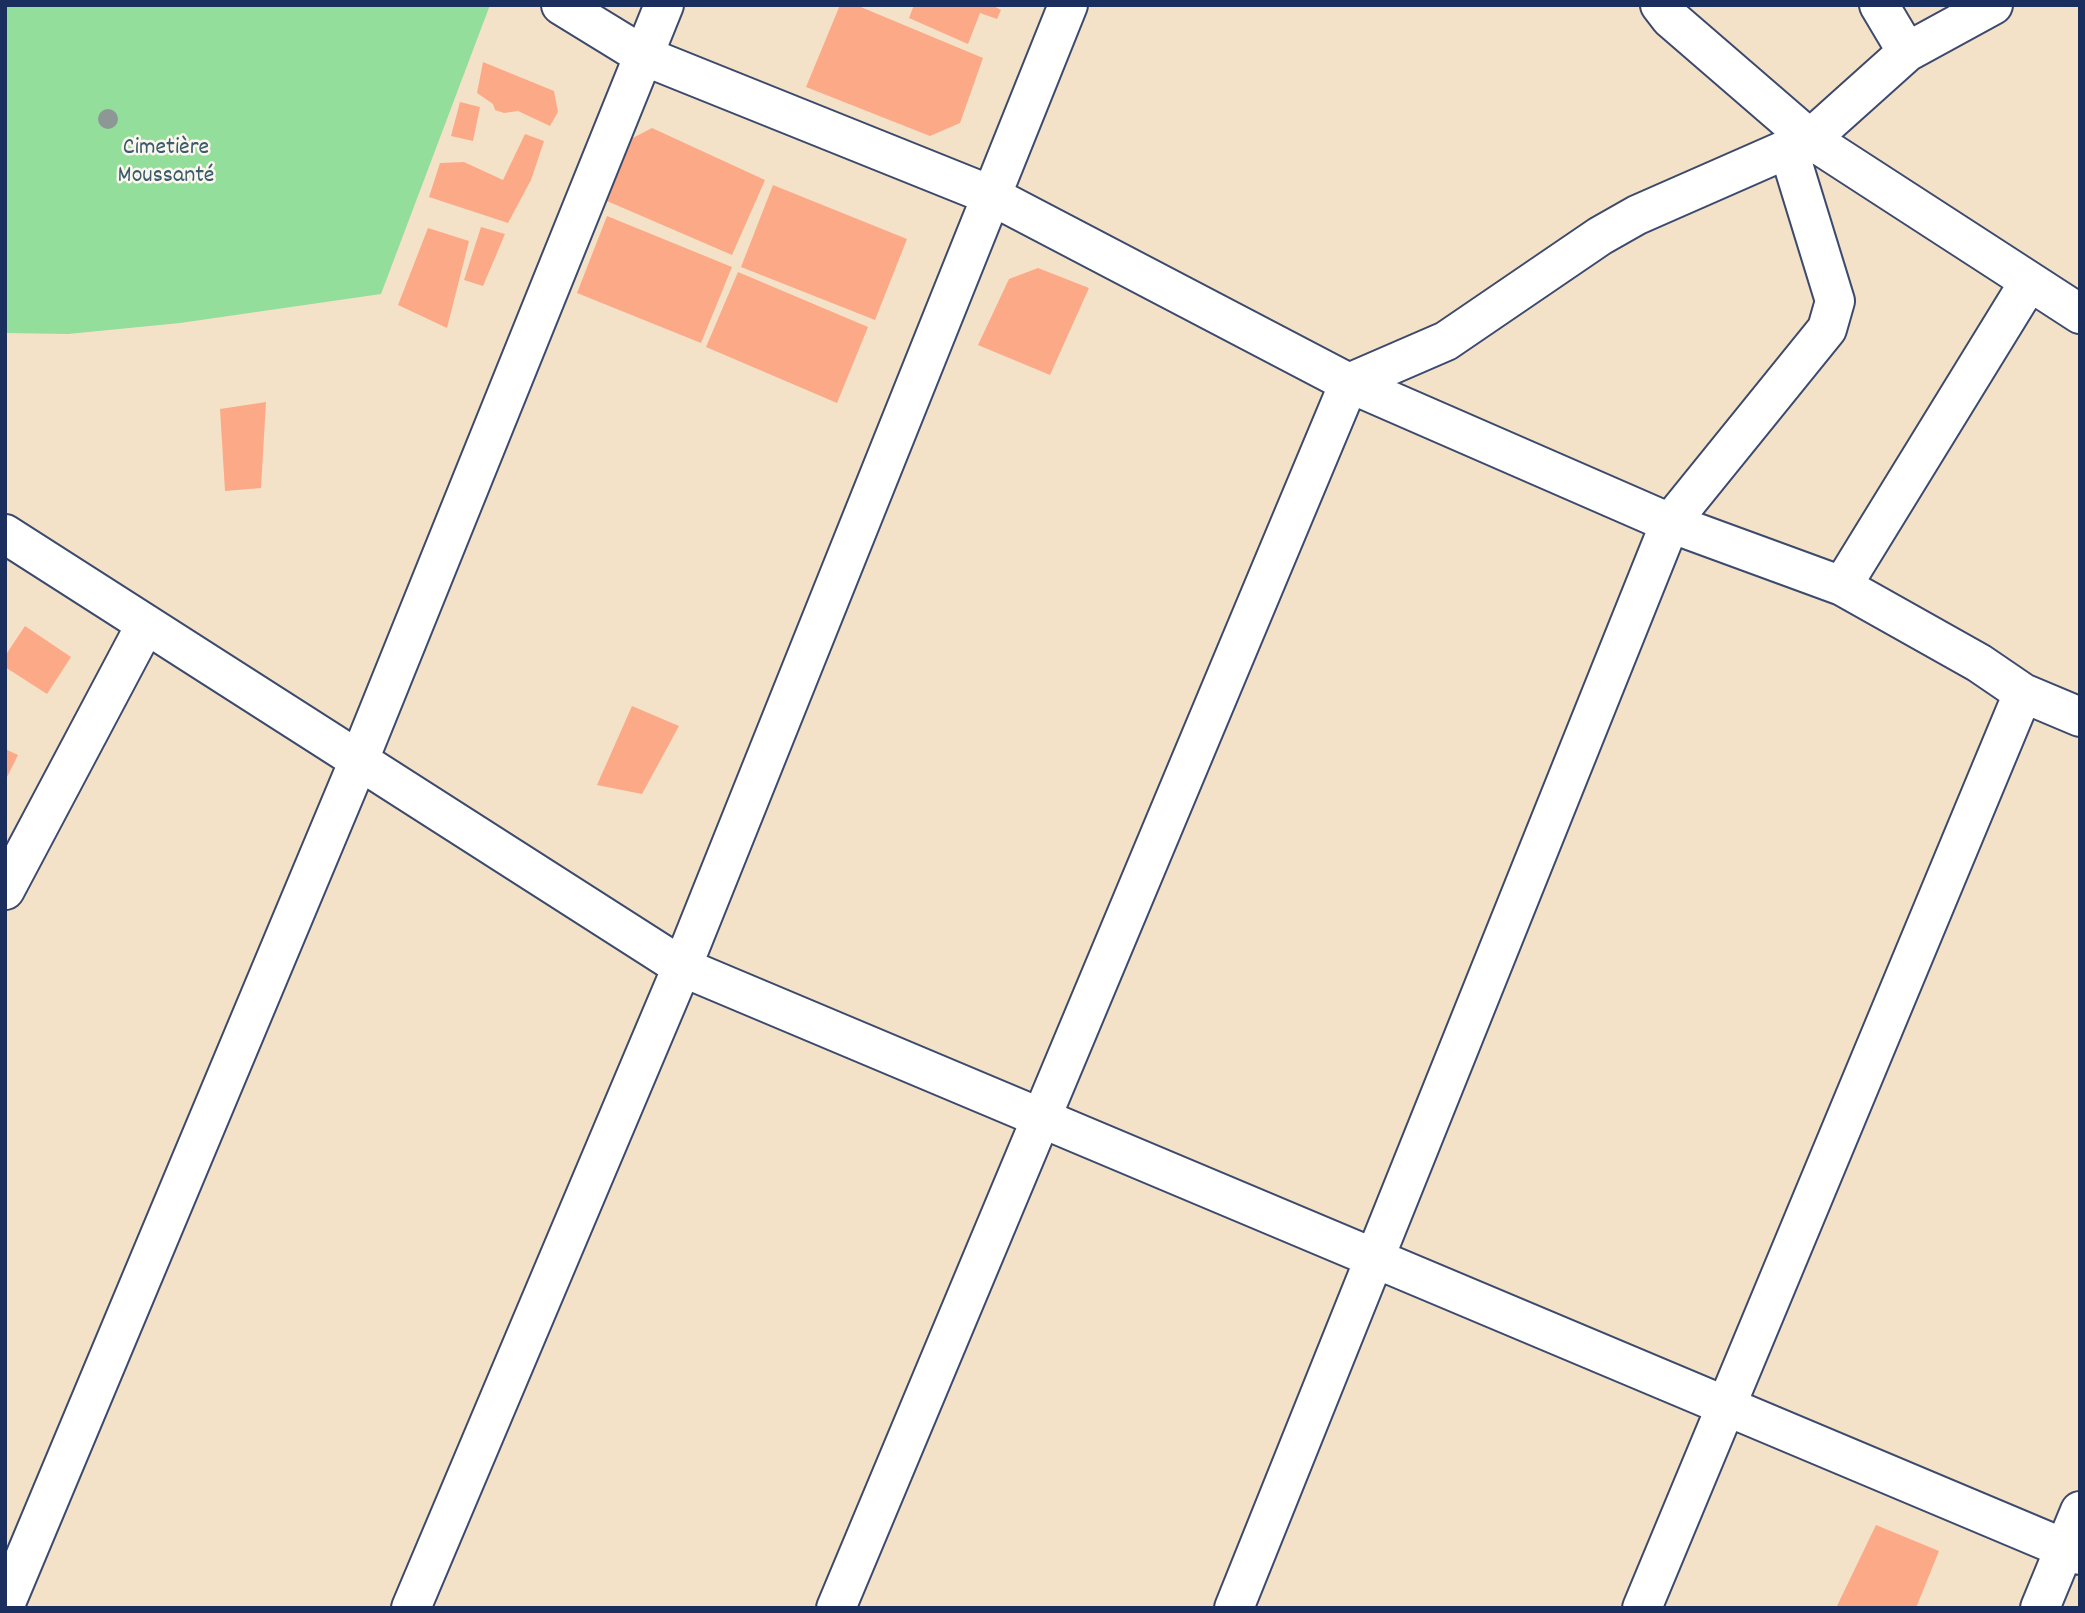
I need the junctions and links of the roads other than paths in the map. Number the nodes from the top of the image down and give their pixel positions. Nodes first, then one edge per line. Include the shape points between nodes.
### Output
1 (561, 5) edge
2 (664, 5) edge
3 (1068, 5) edge
4 (1660, 5) edge
5 (1879, 5) edge
6 (1993, 5) edge
7 (1907, 52) junction
8 (644, 55) junction
9 (1799, 144) junction
10 (990, 195) junction
11 (2029, 282) junction
12 (2080, 314) edge
13 (1349, 383) junction
14 (1670, 523) junction
15 (5, 534) edge
16 (1842, 586) junction
17 (146, 624) junction
18 (2023, 693) junction
19 (2080, 717) edge
20 (359, 760) junction
21 (5, 890) edge
22 (682, 967) junction
23 (1041, 1118) junction
24 (1374, 1258) junction
25 (1726, 1406) junction
26 (2080, 1511) edge
27 (2072, 1552) edge
28 (5, 1605) edge
29 (411, 1608) edge
30 (836, 1608) edge
31 (1234, 1608) edge
32 (1642, 1608) edge
33 (2040, 1608) edge

1 - 8 street
2 - 8 street
3 - 10 street
4 - 9 street
5 - 7 street
6 - 7 street
7 - 9 street
8 - 10 street
8 - 20 street
9 - 11 street
9 - 13 street via 1637,215 1447,341
9 - 14 street via 1835,301 1827,329
10 - 13 street
10 - 22 street
11 - 12 street
11 - 16 street
13 - 14 street
13 - 23 street
14 - 16 street
14 - 24 street
15 - 17 street
16 - 18 street
17 - 20 street
17 - 21 street
18 - 19 street
18 - 25 street
20 - 22 street
20 - 28 street
22 - 23 street
22 - 29 street
23 - 24 street
23 - 30 street
24 - 25 street
24 - 31 street
25 - 27 street
25 - 32 street
26 - 27 street
27 - 33 street

